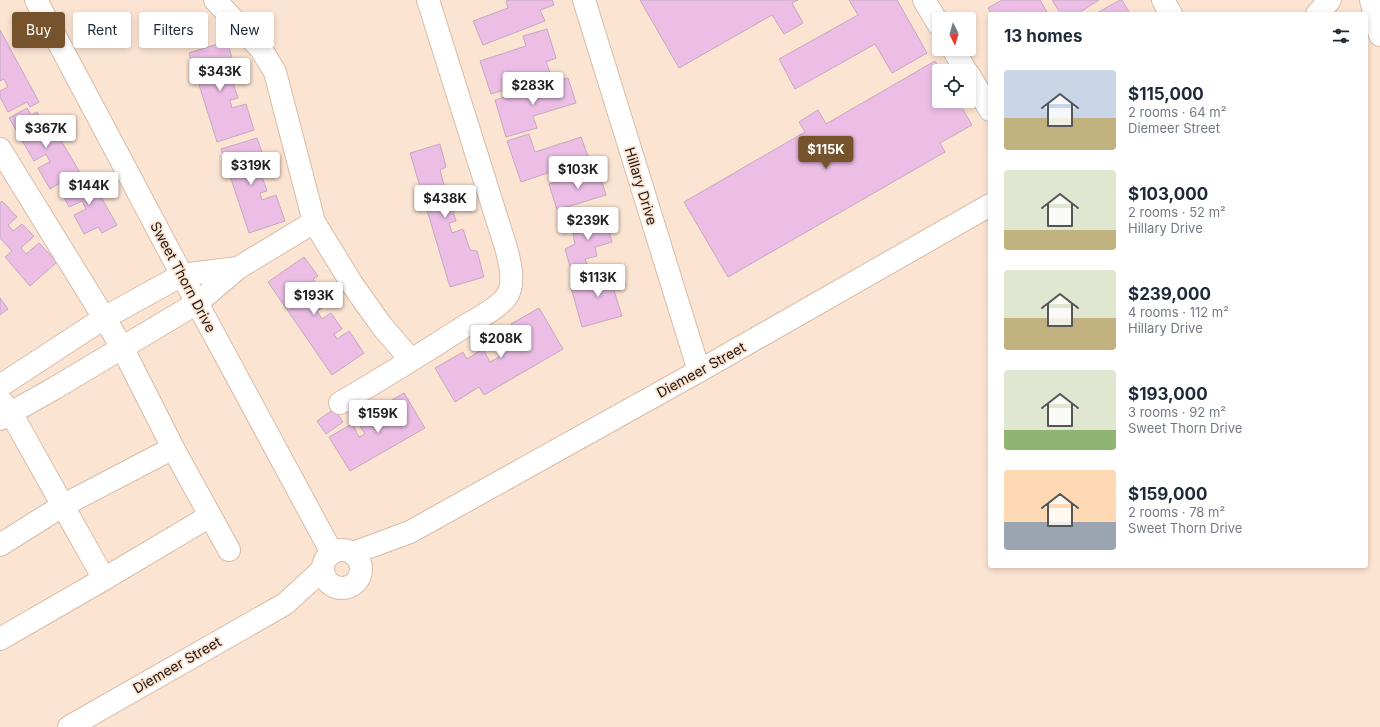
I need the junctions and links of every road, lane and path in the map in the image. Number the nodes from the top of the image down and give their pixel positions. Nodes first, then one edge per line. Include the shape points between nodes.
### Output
1 (36, 0) edge
2 (215, 0) edge
3 (428, 0) edge
4 (584, 0) edge
5 (924, 0) edge
6 (1163, 0) edge
7 (1330, 0) edge
8 (1371, 0) edge
9 (1170, 12) edge
10 (1319, 12) edge
11 (932, 14) edge
12 (1368, 35) edge
13 (1380, 35) edge
14 (1380, 43) edge
15 (976, 87) edge
16 (988, 107) edge
17 (0, 148) edge
18 (988, 206) edge
19 (314, 222) junction
20 (238, 268) junction
21 (182, 275) junction
22 (197, 303) junction
23 (104, 318) junction
24 (122, 347) junction
25 (411, 360) junction
26 (699, 371) junction
27 (0, 386) edge
28 (340, 403) dead end
29 (4, 410) edge
30 (173, 448) junction
31 (62, 506) junction
32 (210, 516) junction
33 (410, 532) junction
34 (0, 545) edge
35 (229, 550) dead end
36 (336, 558) junction
37 (361, 574) junction
38 (104, 579) junction
39 (336, 588) junction
40 (285, 604) junction
41 (0, 638) edge
42 (69, 727) edge

1 - 21 street, Sweet Thorn Drive
2 - 19 street via 261,49 275,72
3 - 25 street via 507,251 511,282 507,295 494,308
4 - 26 street, Hillary Drive
5 - 11 street
6 - 9 street
7 - 10 street
8 - 13 street
12 - 14 street
15 - 16 street
17 - 23 street
18 - 26 street, Diemeer Street
19 - 20 street
19 - 25 street via 352,284 381,325
20 - 21 street
20 - 22 street
21 - 22 street, Sweet Thorn Drive
21 - 23 street
22 - 24 street
22 - 36 street, Sweet Thorn Drive
23 - 24 street
23 - 27 street
24 - 29 street
24 - 30 street
25 - 28 street
26 - 33 street, Diemeer Street
29 - 31 street
30 - 31 street
30 - 32 street
31 - 34 street
31 - 38 street
32 - 35 street
32 - 38 street
33 - 36 street, Diemeer Street
33 - 37 street, Diemeer Street
36 - 37 street via 358,556
36 - 39 street via 326,581
36 - 40 street, Diemeer Street
37 - 39 street via 352,586
38 - 41 street
39 - 40 street, Diemeer Street
40 - 42 street, Diemeer Street

